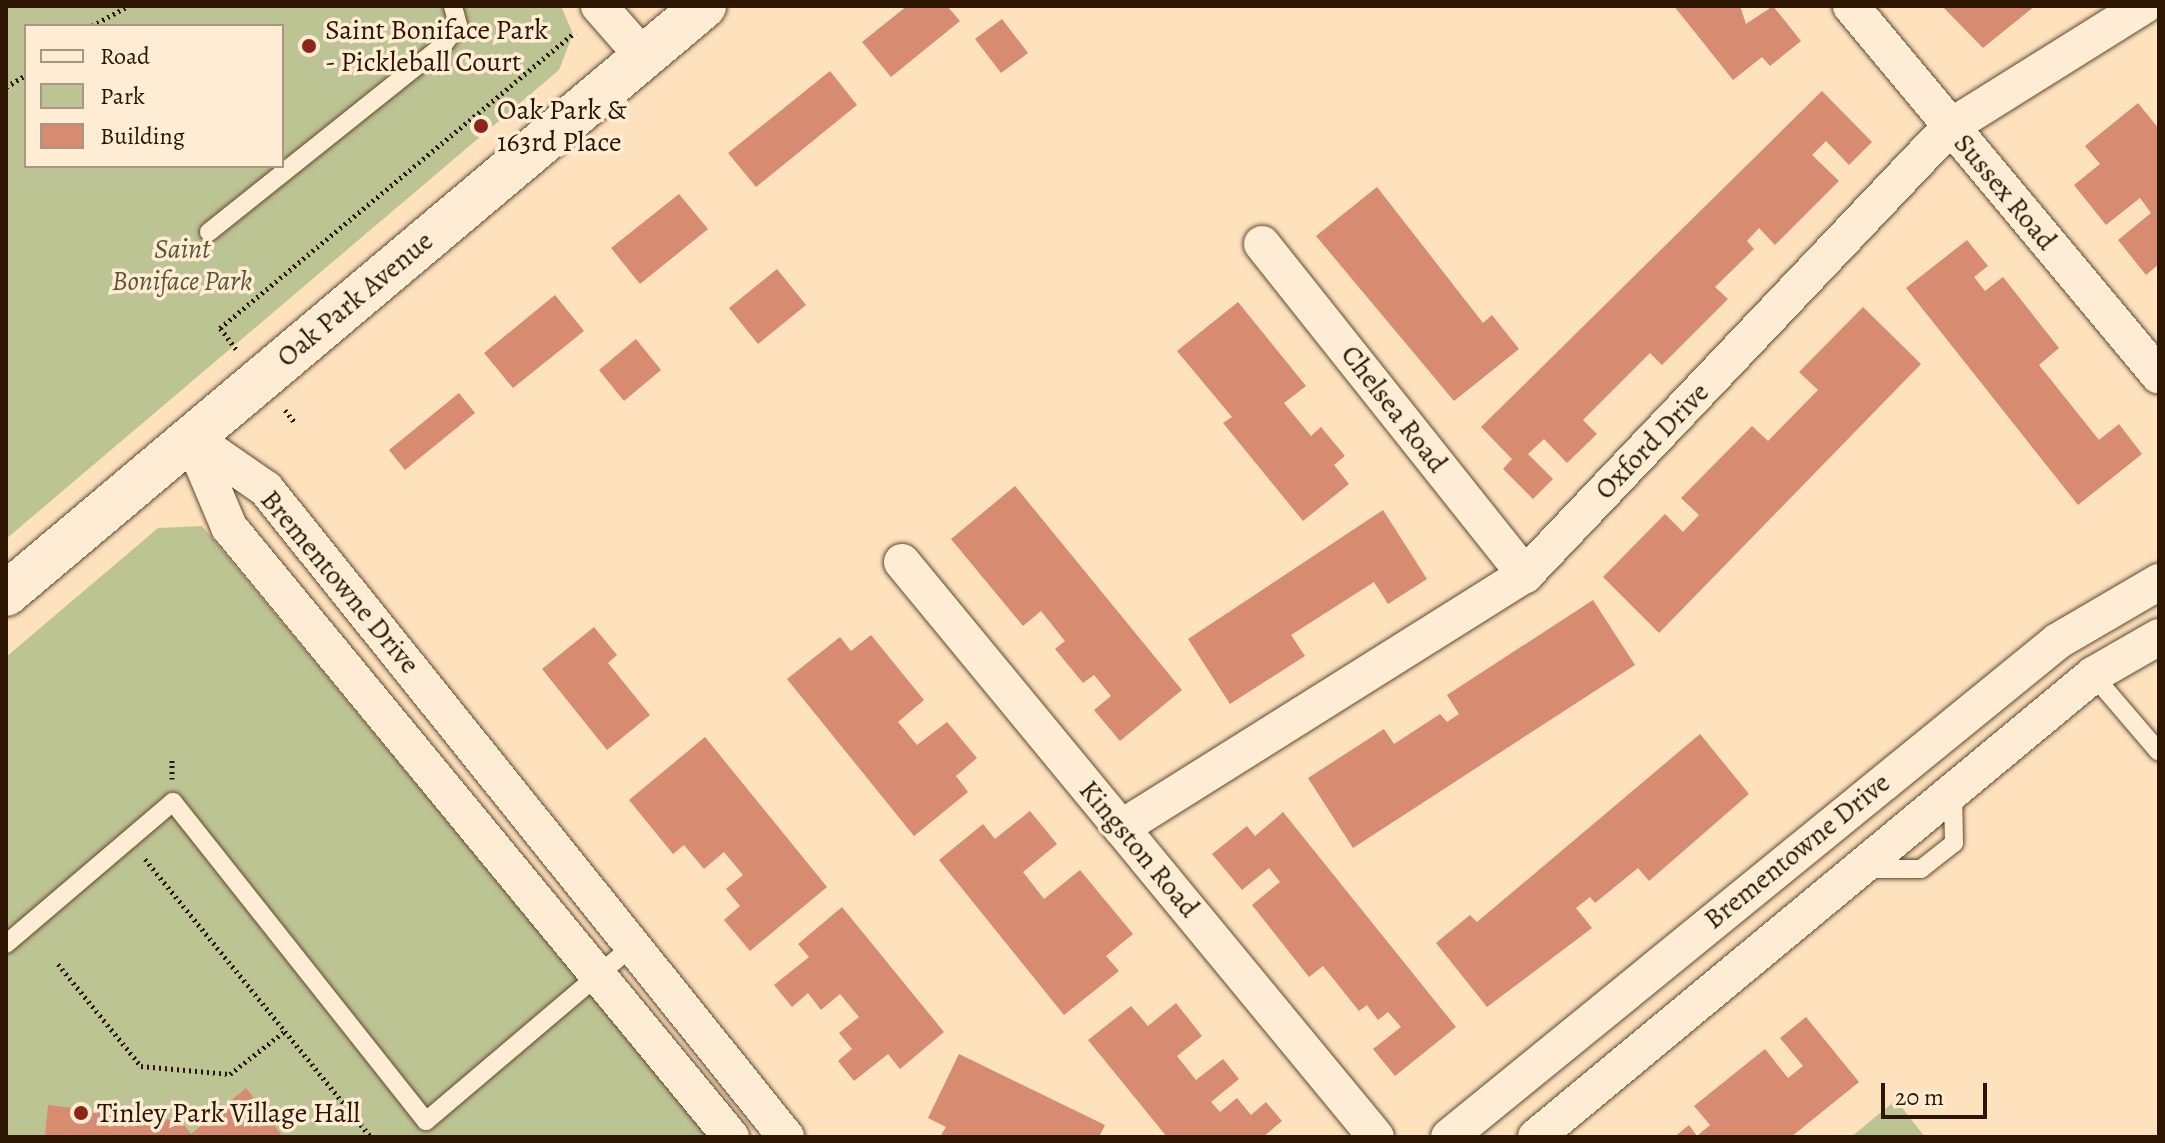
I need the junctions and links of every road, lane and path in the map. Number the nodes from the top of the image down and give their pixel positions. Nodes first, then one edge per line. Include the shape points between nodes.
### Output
1 (128, 6) edge
2 (453, 6) edge
3 (599, 6) edge
4 (704, 6) edge
5 (1851, 6) edge
6 (2144, 6) edge
7 (96, 24) edge
8 (573, 34) dead end
9 (643, 56) junction
10 (24, 76) edge
11 (6, 87) edge
12 (1950, 127) junction
13 (209, 232) dead end
14 (1262, 244) dead end
15 (220, 328) dead end
16 (2159, 376) edge
17 (191, 437) junction
18 (902, 562) dead end
19 (1525, 575) junction
20 (2159, 582) edge
21 (6, 594) edge
22 (2159, 637) edge
23 (2093, 675) junction
24 (1921, 749) junction
25 (2159, 752) edge
26 (1953, 791) junction
27 (1121, 828) junction
28 (139, 851) dead end
29 (636, 942) junction
30 (6, 944) edge
31 (58, 964) dead end
32 (599, 975) junction
33 (285, 1031) junction
34 (777, 1134) edge
35 (371, 1137) edge
36 (731, 1137) edge
37 (1376, 1137) edge
38 (1449, 1137) edge
39 (1536, 1137) edge

1 - 7 path
2 - 13 lane via 458,25 443,45
3 - 9 street
4 - 9 street, Oak Park Avenue
5 - 12 street, Sussex Road
6 - 12 street, Oxford Drive
8 - 15 path
9 - 17 street, Oak Park Avenue
10 - 11 path
12 - 16 street, Sussex Road
12 - 19 street, Oxford Drive
14 - 19 street, Chelsea Road
17 - 21 street, Oak Park Avenue
17 - 29 street, Brementowne Drive via 266,489
17 - 32 street, Brementowne Drive via 229,527
18 - 27 street, Kingston Road
19 - 27 street, Oxford Drive
20 - 24 street, Brementowne Drive via 2058,641
22 - 23 street, Brementowne Drive
23 - 25 lane
23 - 26 street, Brementowne Drive
24 - 26 street
24 - 38 street, Brementowne Drive
26 - 39 street, Brementowne Drive
27 - 37 street, Kingston Road
28 - 33 path
29 - 32 lane
29 - 34 street, Brementowne Drive
30 - 32 lane via 173,802 426,1121
31 - 33 path via 141,1066 230,1074
32 - 36 street, Brementowne Drive
33 - 35 path

